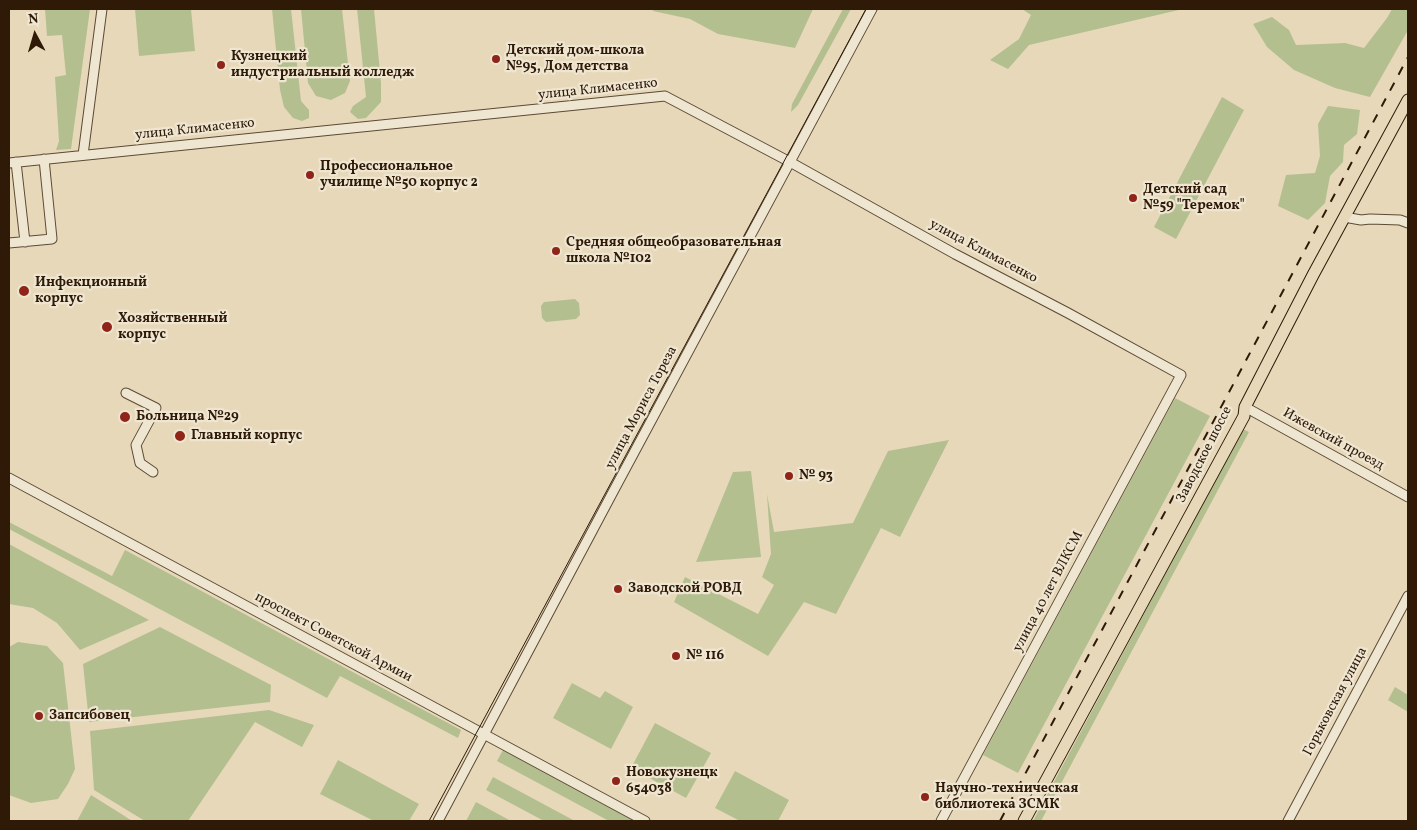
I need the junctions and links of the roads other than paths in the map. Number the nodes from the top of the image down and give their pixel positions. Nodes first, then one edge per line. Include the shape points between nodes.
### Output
1 (102, 9) edge
2 (872, 9) edge
3 (1408, 100) edge
4 (83, 155) junction
5 (44, 159) junction
6 (790, 162) junction
7 (12, 163) edge
8 (1344, 217) junction
9 (1408, 224) edge
10 (25, 242) junction
11 (9, 243) edge
12 (1181, 375) joint
13 (126, 393) dead end
14 (1245, 408) junction
15 (153, 472) dead end
16 (9, 478) edge
17 (1408, 497) edge
18 (1408, 596) edge
19 (484, 735) junction
20 (438, 821) edge
21 (645, 821) edge
22 (941, 821) edge
23 (1024, 821) edge
24 (1288, 821) edge

1 - 4 street
2 - 6 street, улица Мориса Тореза
3 - 8 main road, Заводское шоссе
4 - 5 street, улица Климасенко
4 - 6 street, улица Климасенко via 665,96
5 - 7 street, улица Климасенко
5 - 10 street via 52,239
6 - 12 street, улица Климасенко
6 - 19 street, улица Мориса Тореза
7 - 10 street
8 - 9 street via 1400,220
8 - 14 main road, Заводское шоссе
10 - 11 street
12 - 22 street, улица 40 лет ВЛКСМ
13 - 15 street via 156,408 136,446 140,462
14 - 17 street, Ижевский проезд
14 - 23 main road, Заводское шоссе via 1244,416
16 - 19 street, проспект Советской Армии
18 - 24 street, Горьковская улица
19 - 20 street, улица Мориса Тореза
19 - 21 street, проспект Советской Армии

